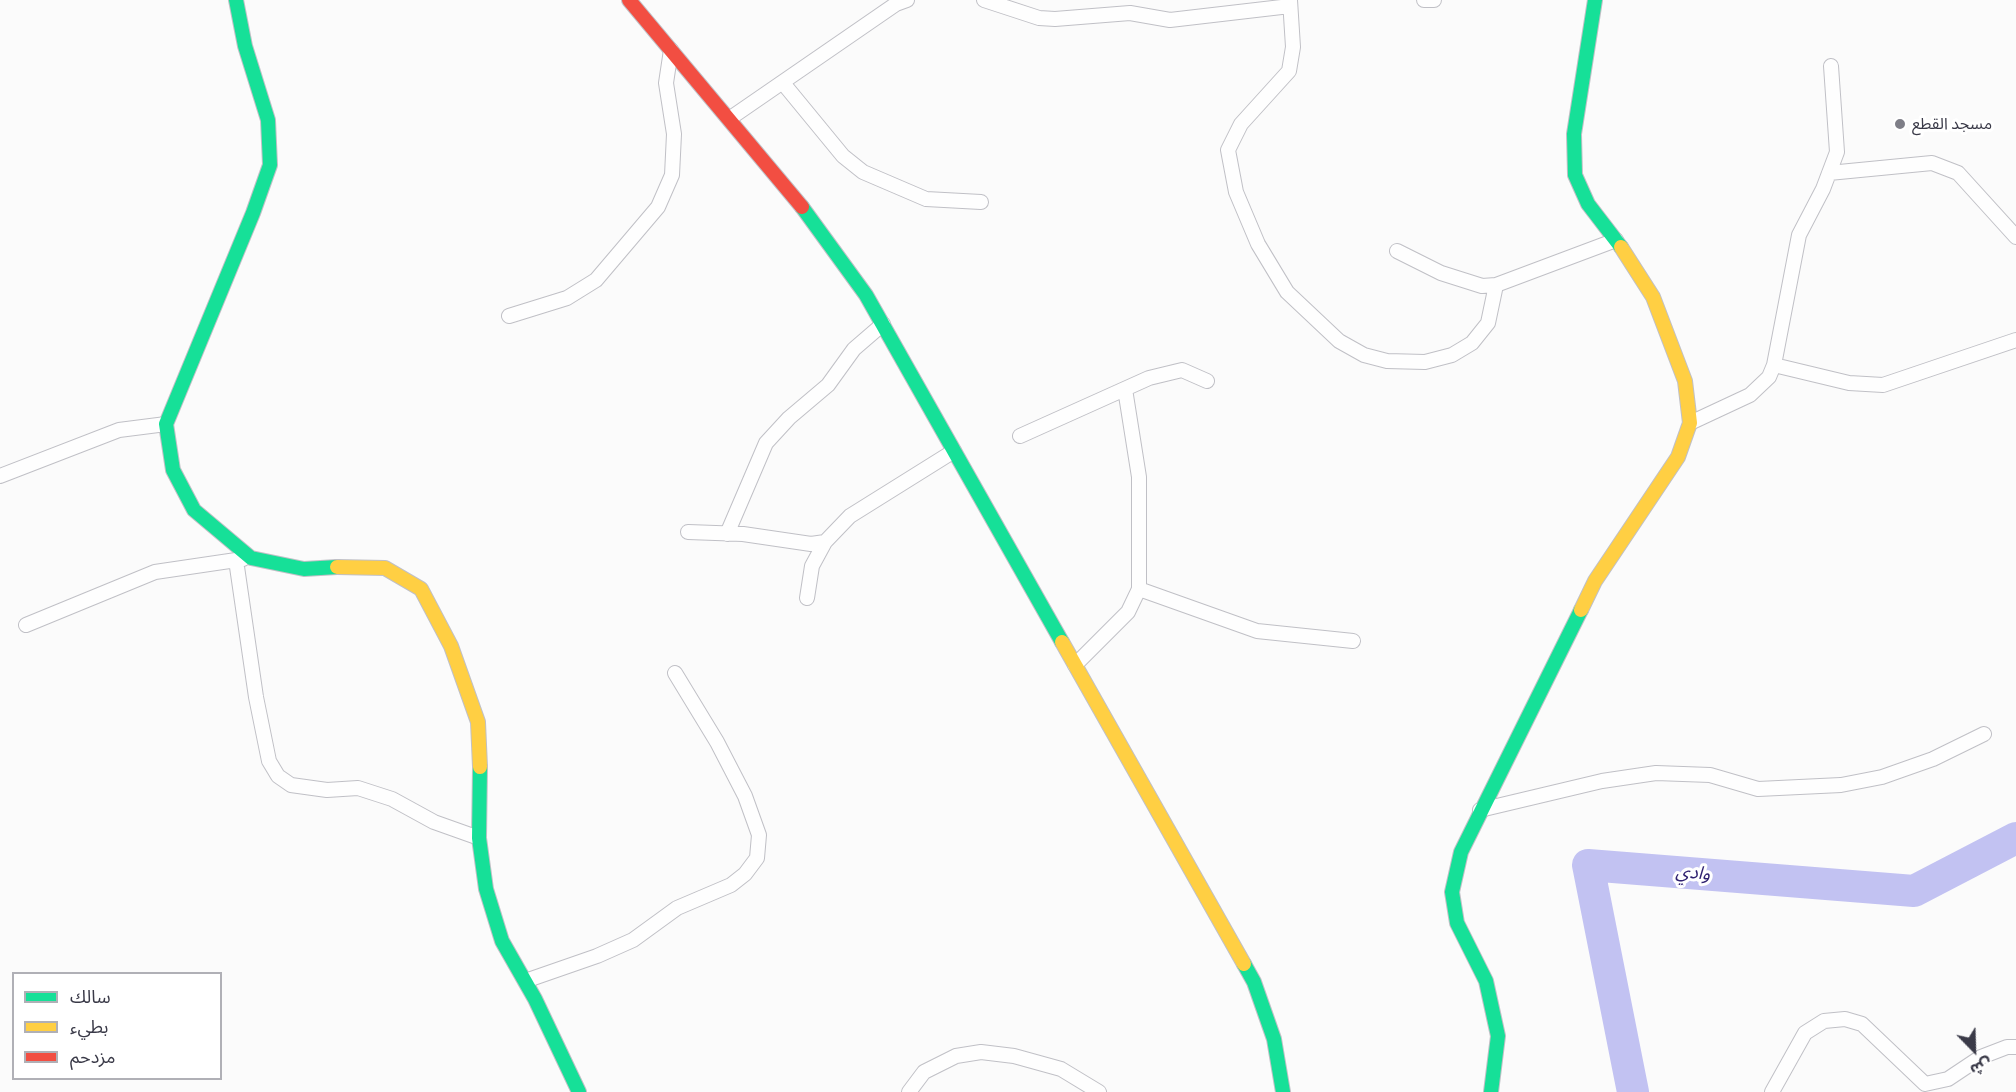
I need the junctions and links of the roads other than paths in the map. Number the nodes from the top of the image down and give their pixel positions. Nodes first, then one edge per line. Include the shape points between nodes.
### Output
1 (236, 0) edge
2 (629, 0) edge
3 (907, 0) edge
4 (984, 0) edge
5 (1424, 0) edge
6 (1434, 0) edge
7 (1594, 0) edge
8 (1290, 3) edge
9 (670, 50) junction
10 (1831, 66) dead end
11 (783, 83) junction
12 (729, 119) junction
13 (1829, 173) junction
14 (981, 202) dead end
15 (2016, 237) edge
16 (1616, 240) junction
17 (1397, 251) dead end
18 (1496, 285) junction
19 (509, 316) dead end
20 (883, 324) junction
21 (2016, 340) edge
22 (1774, 365) junction
23 (1207, 381) dead end
24 (1125, 389) junction
25 (1690, 423) junction
26 (166, 424) junction
27 (1020, 436) dead end
28 (954, 451) junction
29 (0, 476) edge
30 (688, 532) dead end
31 (727, 534) junction
32 (825, 542) junction
33 (252, 558) junction
34 (236, 560) junction
35 (1139, 589) junction
36 (807, 598) dead end
37 (26, 625) dead end
38 (1353, 641) dead end
39 (1075, 665) junction
40 (675, 673) dead end
41 (1984, 734) dead end
42 (1480, 810) junction
43 (479, 838) junction
44 (525, 981) junction
45 (2016, 1047) edge
46 (579, 1092) edge
47 (909, 1092) edge
48 (1099, 1092) edge
49 (1283, 1092) edge
50 (1491, 1092) edge
51 (1772, 1092) edge

1 - 26 street via 245,46 268,120 270,165 254,213
2 - 9 street
3 - 11 street
4 - 8 street via 1039,18 1055,19 1130,13 1170,20
5 - 6 street
7 - 16 street via 1574,134 1575,175 1588,204
8 - 18 street via 1293,47 1289,71 1241,124 1228,150 1236,192 1258,244 1287,292 1339,341 1364,355 1388,362 1425,362 1452,355 1472,344 1488,323
9 - 12 street
9 - 19 street via 666,83 674,134 672,175 658,207 596,280 567,298
10 - 13 street via 1837,152
11 - 12 street
11 - 14 street via 843,156 863,172 926,199
12 - 20 street via 791,192
13 - 15 street via 1940,166 1958,173
13 - 22 street via 1799,235
16 - 18 street
16 - 25 street via 1653,297 1685,381
17 - 18 street via 1469,284
20 - 28 street
20 - 31 street via 854,349 828,385 766,443
21 - 22 street via 1883,385 1849,383
22 - 25 street via 1769,377 1750,395
23 - 24 street via 1182,370
24 - 27 street
24 - 35 street via 1139,477
25 - 42 street via 1678,457 1595,581
26 - 29 street via 119,430
26 - 33 street via 173,470 194,510
28 - 32 street via 850,516
28 - 39 street
30 - 31 street
31 - 32 street via 811,544
32 - 36 street via 812,566
33 - 34 street
33 - 43 street via 304,569 385,568 421,589 452,646 477,722 481,777
34 - 37 street via 155,572
34 - 43 street via 256,697 269,761 278,776 291,785 327,790 358,788
35 - 38 street via 1257,631
35 - 39 street via 1128,612
39 - 49 street via 1254,982 1274,1039
40 - 44 street via 744,796 759,835 757,858 731,885 677,908 633,940
41 - 42 street via 1903,770 1841,785 1758,789 1710,775 1656,773 1602,781
42 - 50 street via 1461,852 1452,892 1457,923 1486,981 1498,1036
43 - 44 street via 486,889 502,941
44 - 46 street
45 - 51 street via 1981,1057 1948,1078 1925,1084 1862,1024 1845,1019 1824,1021 1805,1033
47 - 48 street via 924,1072 956,1056 981,1052 1061,1069

